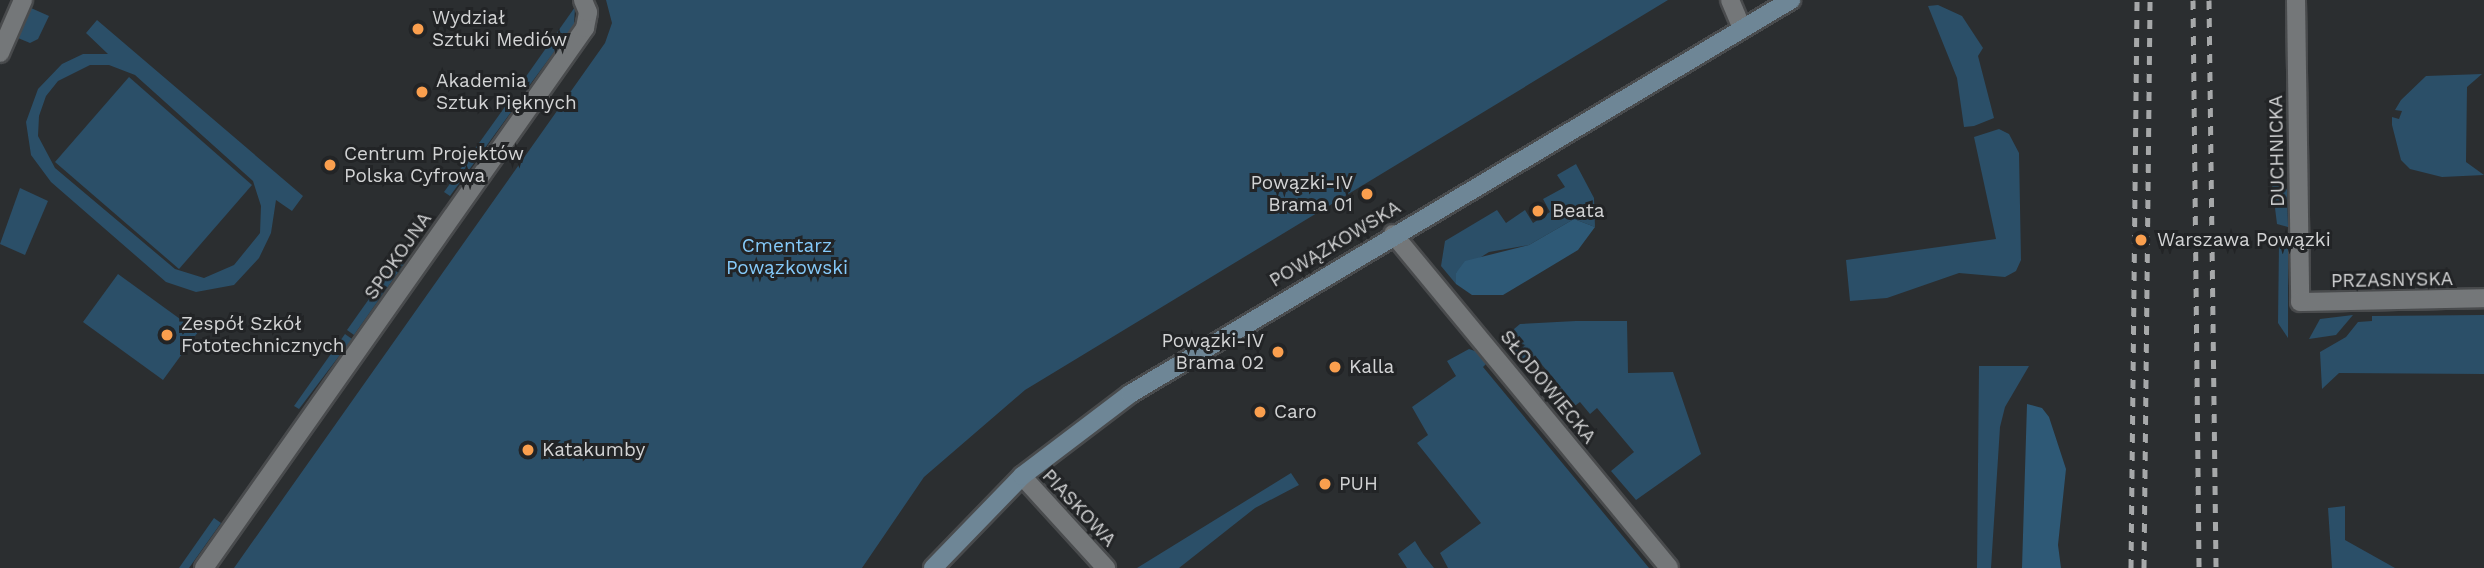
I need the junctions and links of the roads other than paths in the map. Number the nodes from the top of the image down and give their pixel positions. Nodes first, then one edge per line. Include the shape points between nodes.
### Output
1 (23, 0) edge
2 (583, 0) edge
3 (1730, 0) edge
4 (1791, 0) edge
5 (2296, 0) edge
6 (1742, 28) junction
7 (0, 53) edge
8 (1393, 234) junction
9 (2484, 298) edge
10 (2300, 302) joint
11 (1022, 476) junction
12 (1102, 563) edge
13 (204, 568) edge
14 (933, 568) edge
15 (1669, 568) edge

1 - 7 street
2 - 13 street, SPOKOJNA via 588,12 585,28
3 - 6 street
4 - 6 main road, POWĄZKOWSKA
5 - 10 street, DUCHNICKA
6 - 8 main road, POWĄZKOWSKA
8 - 11 main road, POWĄZKOWSKA via 1130,394
8 - 15 street, SŁODOWIECKA
9 - 10 street, PRZASNYSKA
11 - 12 street, PIASKOWA
11 - 14 main road, POWĄZKOWSKA

